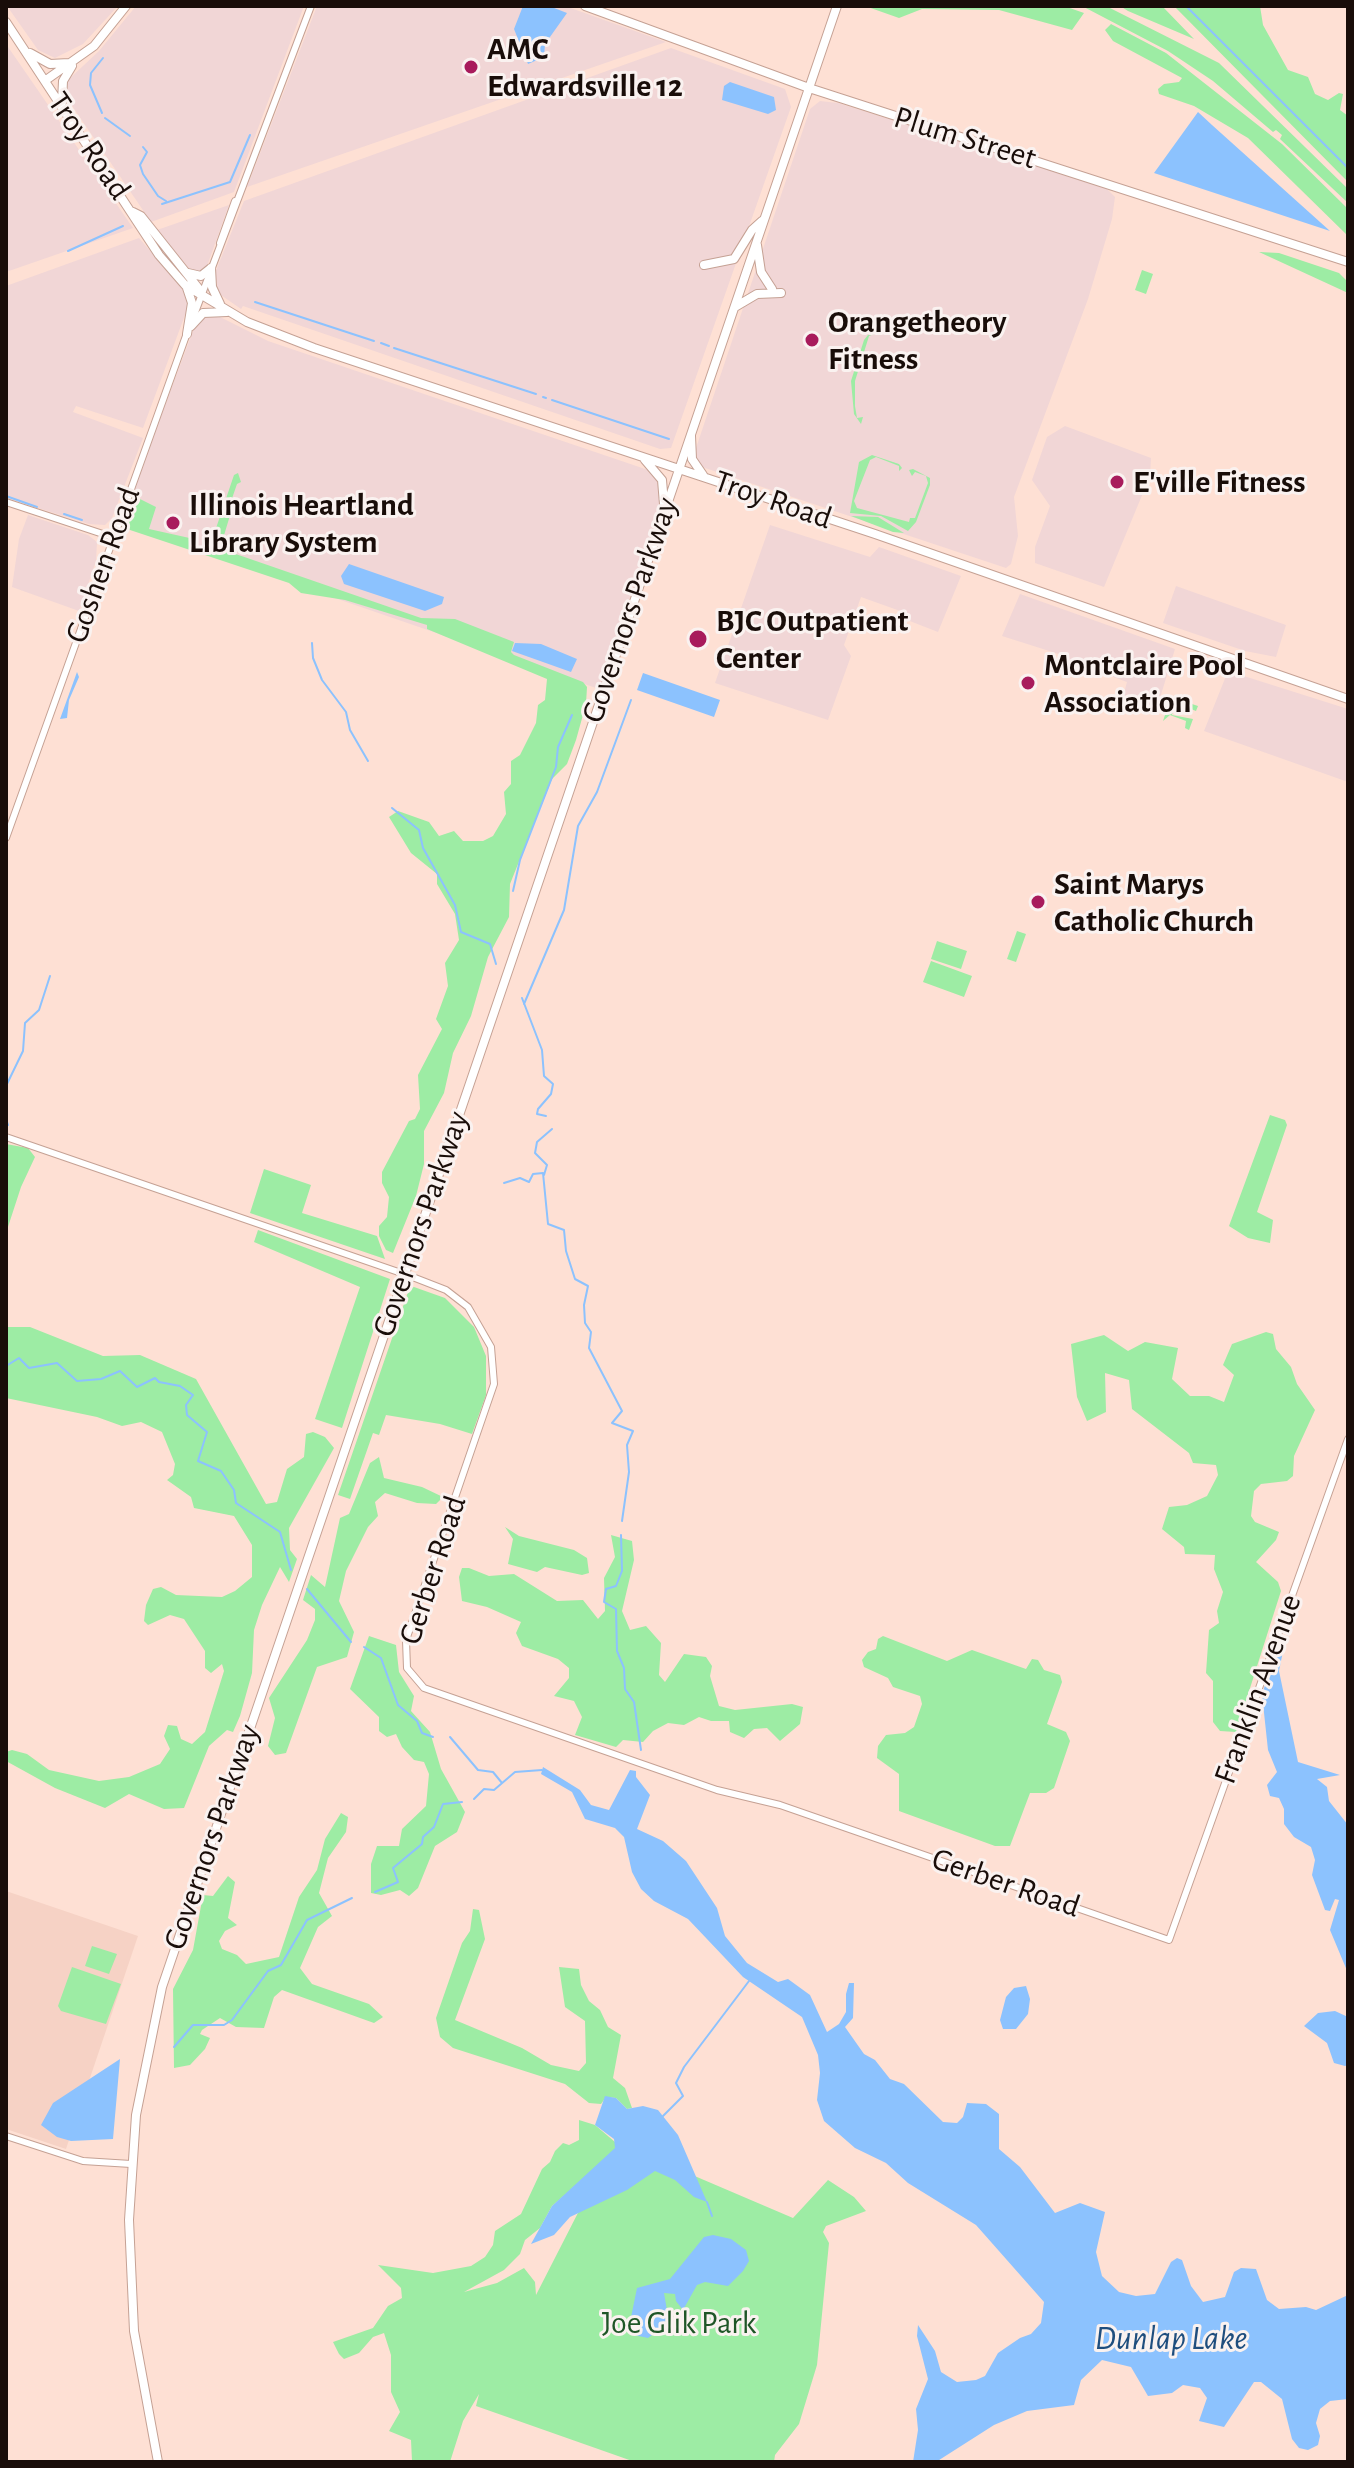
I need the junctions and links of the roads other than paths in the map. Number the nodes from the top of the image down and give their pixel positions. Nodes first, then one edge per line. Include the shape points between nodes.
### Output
1 (126, 6) edge
2 (311, 6) edge
3 (585, 6) edge
4 (837, 6) edge
5 (6, 22) edge
6 (6, 36) edge
7 (18, 39) junction
8 (25, 49) junction
9 (74, 62) junction
10 (46, 80) junction
11 (809, 88) junction
12 (63, 106) junction
13 (133, 211) junction
14 (763, 220) junction
15 (756, 239) junction
16 (1348, 262) edge
17 (704, 265) dead end
18 (211, 268) junction
19 (184, 271) junction
20 (185, 285) junction
21 (203, 293) junction
22 (226, 310) junction
23 (732, 310) junction
24 (188, 332) junction
25 (691, 432) junction
26 (642, 457) junction
27 (678, 468) junction
28 (706, 478) junction
29 (6, 502) edge
30 (664, 511) junction
31 (112, 537) junction
32 (1348, 699) edge
33 (6, 838) edge
34 (6, 1137) edge
35 (405, 1274) junction
36 (1348, 1439) edge
37 (1169, 1940) joint
38 (6, 2136) edge
39 (131, 2164) junction
40 (158, 2462) edge

1 - 9 main road via 104,37
2 - 18 street, Goshen Road
3 - 11 main road, Plum Street
4 - 11 main road, Governors Parkway
5 - 7 main road, Troy Road
6 - 7 main road
7 - 8 main road, Troy Road
8 - 9 main road via 50,64
8 - 10 main road, Troy Road
9 - 10 main road
9 - 12 main road via 62,87
10 - 12 main road, Troy Road
11 - 14 main road, Governors Parkway
11 - 16 main road, Plum Street
12 - 13 main road, Troy Road
13 - 19 main road, Troy Road
13 - 20 main road, Troy Road via 152,247
14 - 15 main road, Governors Parkway
14 - 17 main road via 734,259
15 - 23 main road, Governors Parkway
15 - 23 main road via 758,262 777,291 747,297
18 - 19 main road via 198,277
18 - 21 street, Goshen Road
18 - 22 main road via 214,294
19 - 21 main road, Troy Road
20 - 21 main road, Troy Road
20 - 24 main road via 192,303
21 - 22 main road, Troy Road
21 - 24 street, Goshen Road
22 - 24 main road via 203,313
22 - 26 main road, Troy Road via 284,338
23 - 25 main road, Governors Parkway
24 - 31 street, Goshen Road
25 - 27 main road, Governors Parkway
25 - 28 main road via 694,463
26 - 27 main road, Troy Road
26 - 30 main road via 662,480
27 - 28 main road, Troy Road
27 - 30 main road, Governors Parkway
28 - 32 main road, Troy Road
29 - 31 street
30 - 35 main road, Governors Parkway
31 - 33 street, Goshen Road
34 - 35 street, Gerber Road
35 - 37 street, Gerber Road via 446,1290 468,1307 488,1341 495,1373 487,1412 406,1640 405,1661 418,1683 656,1770 780,1805
35 - 39 main road, Governors Parkway via 166,1975 141,2082
36 - 37 street, Franklin Avenue
38 - 39 street via 83,2161
39 - 40 main road, Governors Parkway via 134,2331

